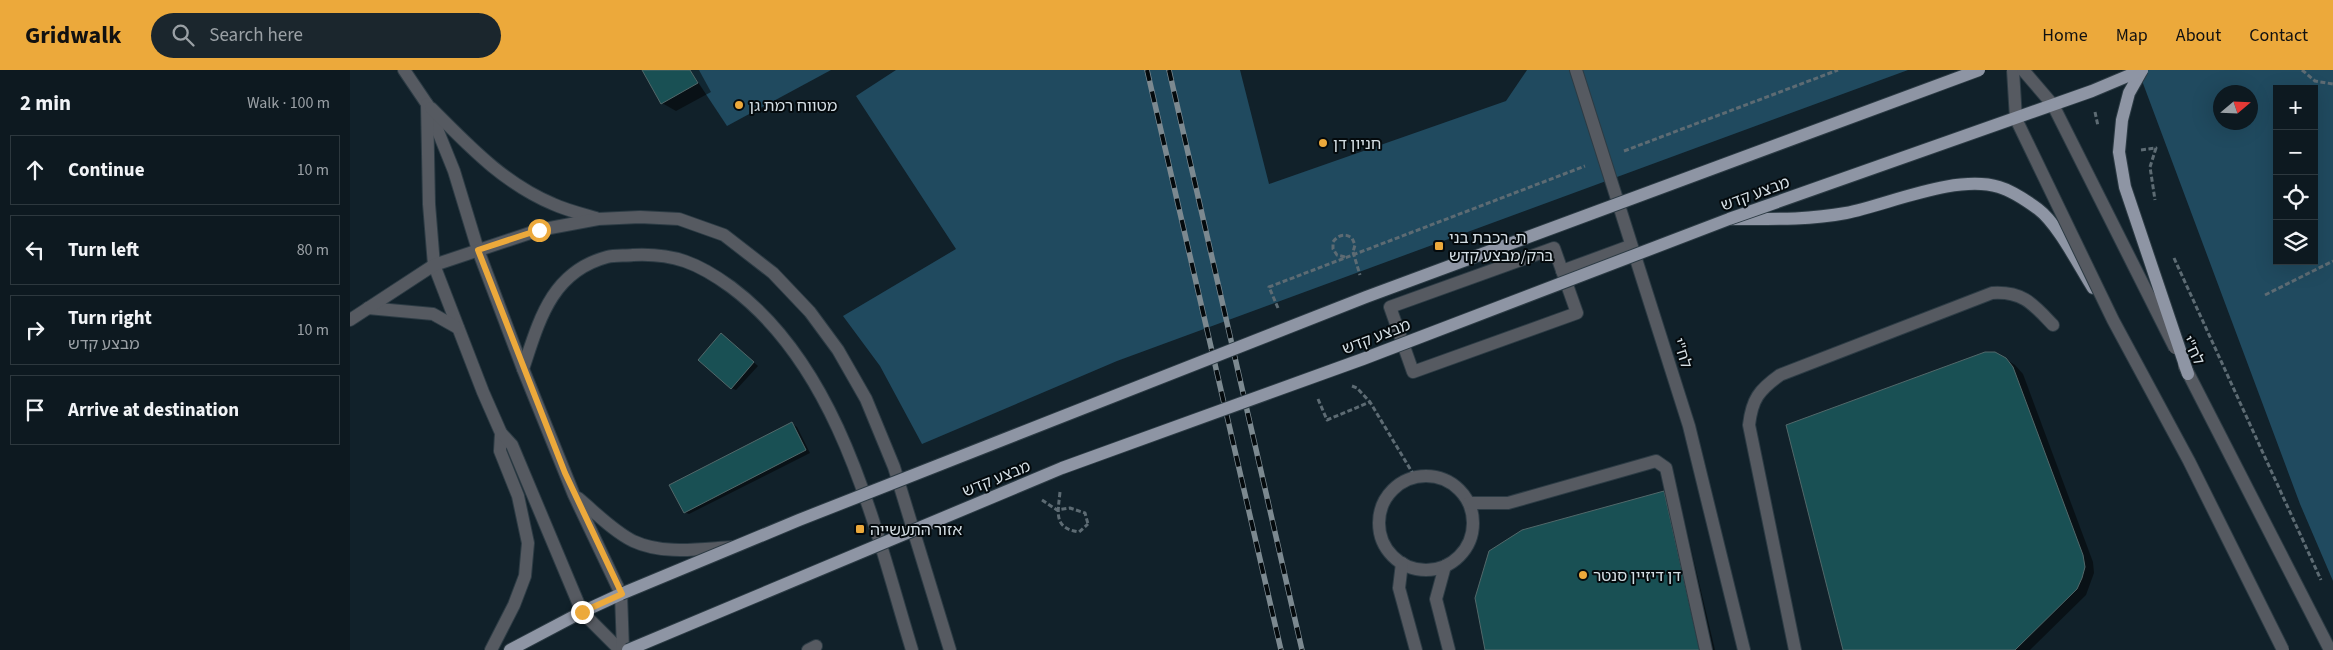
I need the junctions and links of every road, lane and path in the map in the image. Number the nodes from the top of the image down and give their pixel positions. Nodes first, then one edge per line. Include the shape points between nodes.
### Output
1 (404, 70) edge
2 (1576, 70) edge
3 (1838, 70) edge
4 (1979, 70) edge
5 (2013, 70) edge
6 (2022, 70) edge
7 (2142, 70) edge
8 (2302, 70) edge
9 (2333, 84) edge
10 (427, 104) junction
11 (2053, 105) junction
12 (2016, 119) junction
13 (2156, 148) dead end
14 (1604, 158) junction
15 (2156, 204) dead end
16 (598, 219) junction
17 (1729, 219) junction
18 (1630, 246) junction
19 (2170, 249) dead end
20 (478, 250) junction
21 (1353, 252) dead end
22 (1348, 257) dead end
23 (2333, 261) edge
24 (434, 265) junction
25 (1562, 271) junction
26 (2265, 295) dead end
27 (368, 308) junction
28 (350, 320) edge
29 (2113, 320) junction
30 (2054, 325) dead end
31 (458, 328) junction
32 (523, 369) junction
33 (2188, 374) junction
34 (1327, 420) dead end
35 (1062, 468) junction
36 (1415, 477) junction
37 (524, 493) junction
38 (574, 495) junction
39 (1038, 497) dead end
40 (1469, 504) junction
41 (739, 546) junction
42 (1402, 563) junction
43 (1445, 566) junction
44 (2325, 588) dead end
45 (622, 594) junction
46 (582, 612) junction
47 (491, 650) edge
48 (510, 650) edge
49 (622, 650) edge
50 (628, 650) edge
51 (912, 650) edge
52 (950, 650) edge
53 (1416, 650) edge
54 (1449, 650) edge
55 (1706, 650) edge
56 (1744, 650) edge
57 (1795, 650) edge
58 (2282, 650) edge
59 (2330, 650) edge

1 - 10 street
2 - 14 street, לח"י
3 - 14 path
4 - 41 main road, מבצע קדש, bridge via 1366,296
5 - 12 street, bridge
6 - 11 street, לח"י, bridge
7 - 11 main road, מבצע קדש, bridge
7 - 33 main road, bridge via 2129,93 2119,152 2123,178
8 - 9 path via 2315,82
10 - 16 street via 485,162 511,182 553,204
10 - 20 street via 454,171
10 - 24 street
11 - 12 main road, מבצע קדש, bridge
11 - 33 street, לח"י, bridge
12 - 17 main road, מבצע קדש, bridge
12 - 29 street, bridge
13 - 15 path via 2150,167
14 - 18 street, לח"י
16 - 20 street via 539,230
16 - 52 street via 679,219 724,235 773,272 810,312 838,350 869,408 894,468
17 - 29 main road, bridge via 1805,219 1846,213 1959,184 1980,183 2000,187 2040,211
17 - 35 main road, מבצע קדש, bridge via 1363,359
18 - 25 street
18 - 56 street, לח"י via 1689,426
19 - 44 path
20 - 24 street
20 - 32 street
21 - 22 path via 1352,238 1342,235 1335,239 1334,253
23 - 26 path
24 - 27 street
24 - 31 street
25 - 25 street via 1554,248 1390,307 1413,372 1577,314
27 - 28 street
27 - 31 street via 433,314
29 - 58 street, bridge via 2189,460
30 - 57 street via 2028,300 2010,292 1992,292 1780,375 1764,387 1752,405 1749,424
31 - 37 street via 501,434 500,451
32 - 38 street
32 - 51 street via 543,310 560,285 580,268 607,257 641,255 672,256 706,269 748,300 781,335 807,371 832,416 859,480
33 - 59 street, לח"י, bridge
34 - 36 path via 1370,402
35 - 39 path, bridge via 1058,515 1060,523 1079,532 1088,524 1085,513 1070,508 1057,510
35 - 50 main road, מבצע קדש, bridge
36 - 40 street via 1428,476 1452,483
36 - 42 street via 1389,494 1379,524 1382,539 1390,553
37 - 46 street
37 - 47 street via 528,543 525,576
38 - 41 street, bridge via 632,540 654,548 680,550
38 - 45 street
40 - 43 street via 1473,525 1467,547
40 - 55 street via 1508,503 1656,461 1666,468
41 - 45 main road, מבצע קדש, bridge
42 - 43 street via 1416,569 1431,570
42 - 53 street via 1399,588
43 - 54 street via 1436,599
45 - 46 main road, מבצע קדש
45 - 49 street
46 - 48 main road, מבצע קדש
46 - 49 street

